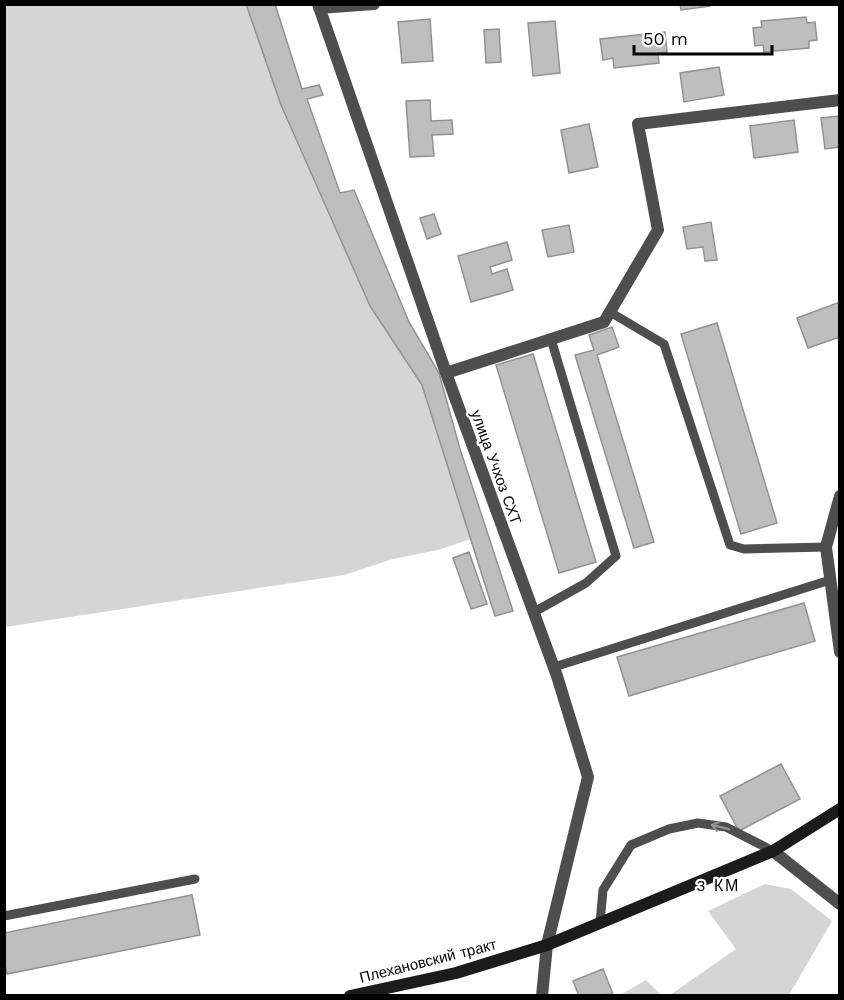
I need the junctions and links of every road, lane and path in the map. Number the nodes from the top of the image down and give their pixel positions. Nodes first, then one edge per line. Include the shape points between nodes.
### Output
1 (374, 4) edge
2 (319, 6) edge
3 (840, 100) edge
4 (610, 312) junction
5 (551, 339) junction
6 (446, 373) junction
7 (839, 497) edge
8 (826, 547) junction
9 (830, 580) junction
10 (534, 612) junction
11 (840, 652) edge
12 (554, 667) junction
13 (840, 809) edge
14 (773, 851) junction
15 (195, 879) dead end
16 (840, 904) edge
17 (4, 916) edge
18 (600, 923) junction
19 (547, 945) junction
20 (350, 996) edge
21 (542, 996) edge

1 - 2 street
2 - 6 street, улица Учхоз СХТ
3 - 4 street via 638,124 658,230
4 - 5 street via 604,322
4 - 8 lane via 664,344 730,545 744,549
5 - 6 street
5 - 10 lane via 616,556 586,583
6 - 10 street, улица Учхоз СХТ
7 - 8 street
8 - 9 street
9 - 11 street
9 - 12 lane
10 - 12 street, улица Учхоз СХТ
12 - 19 street, улица Учхоз СХТ via 588,777
13 - 14 street, Плехановский тракт
14 - 16 street
14 - 18 street, Плехановский тракт
14 -> 18 lane via 726,827 698,823 669,829 631,845 603,890
15 - 17 lane
18 - 19 street, Плехановский тракт
19 - 20 street, Плехановский тракт via 456,973
19 - 21 street

